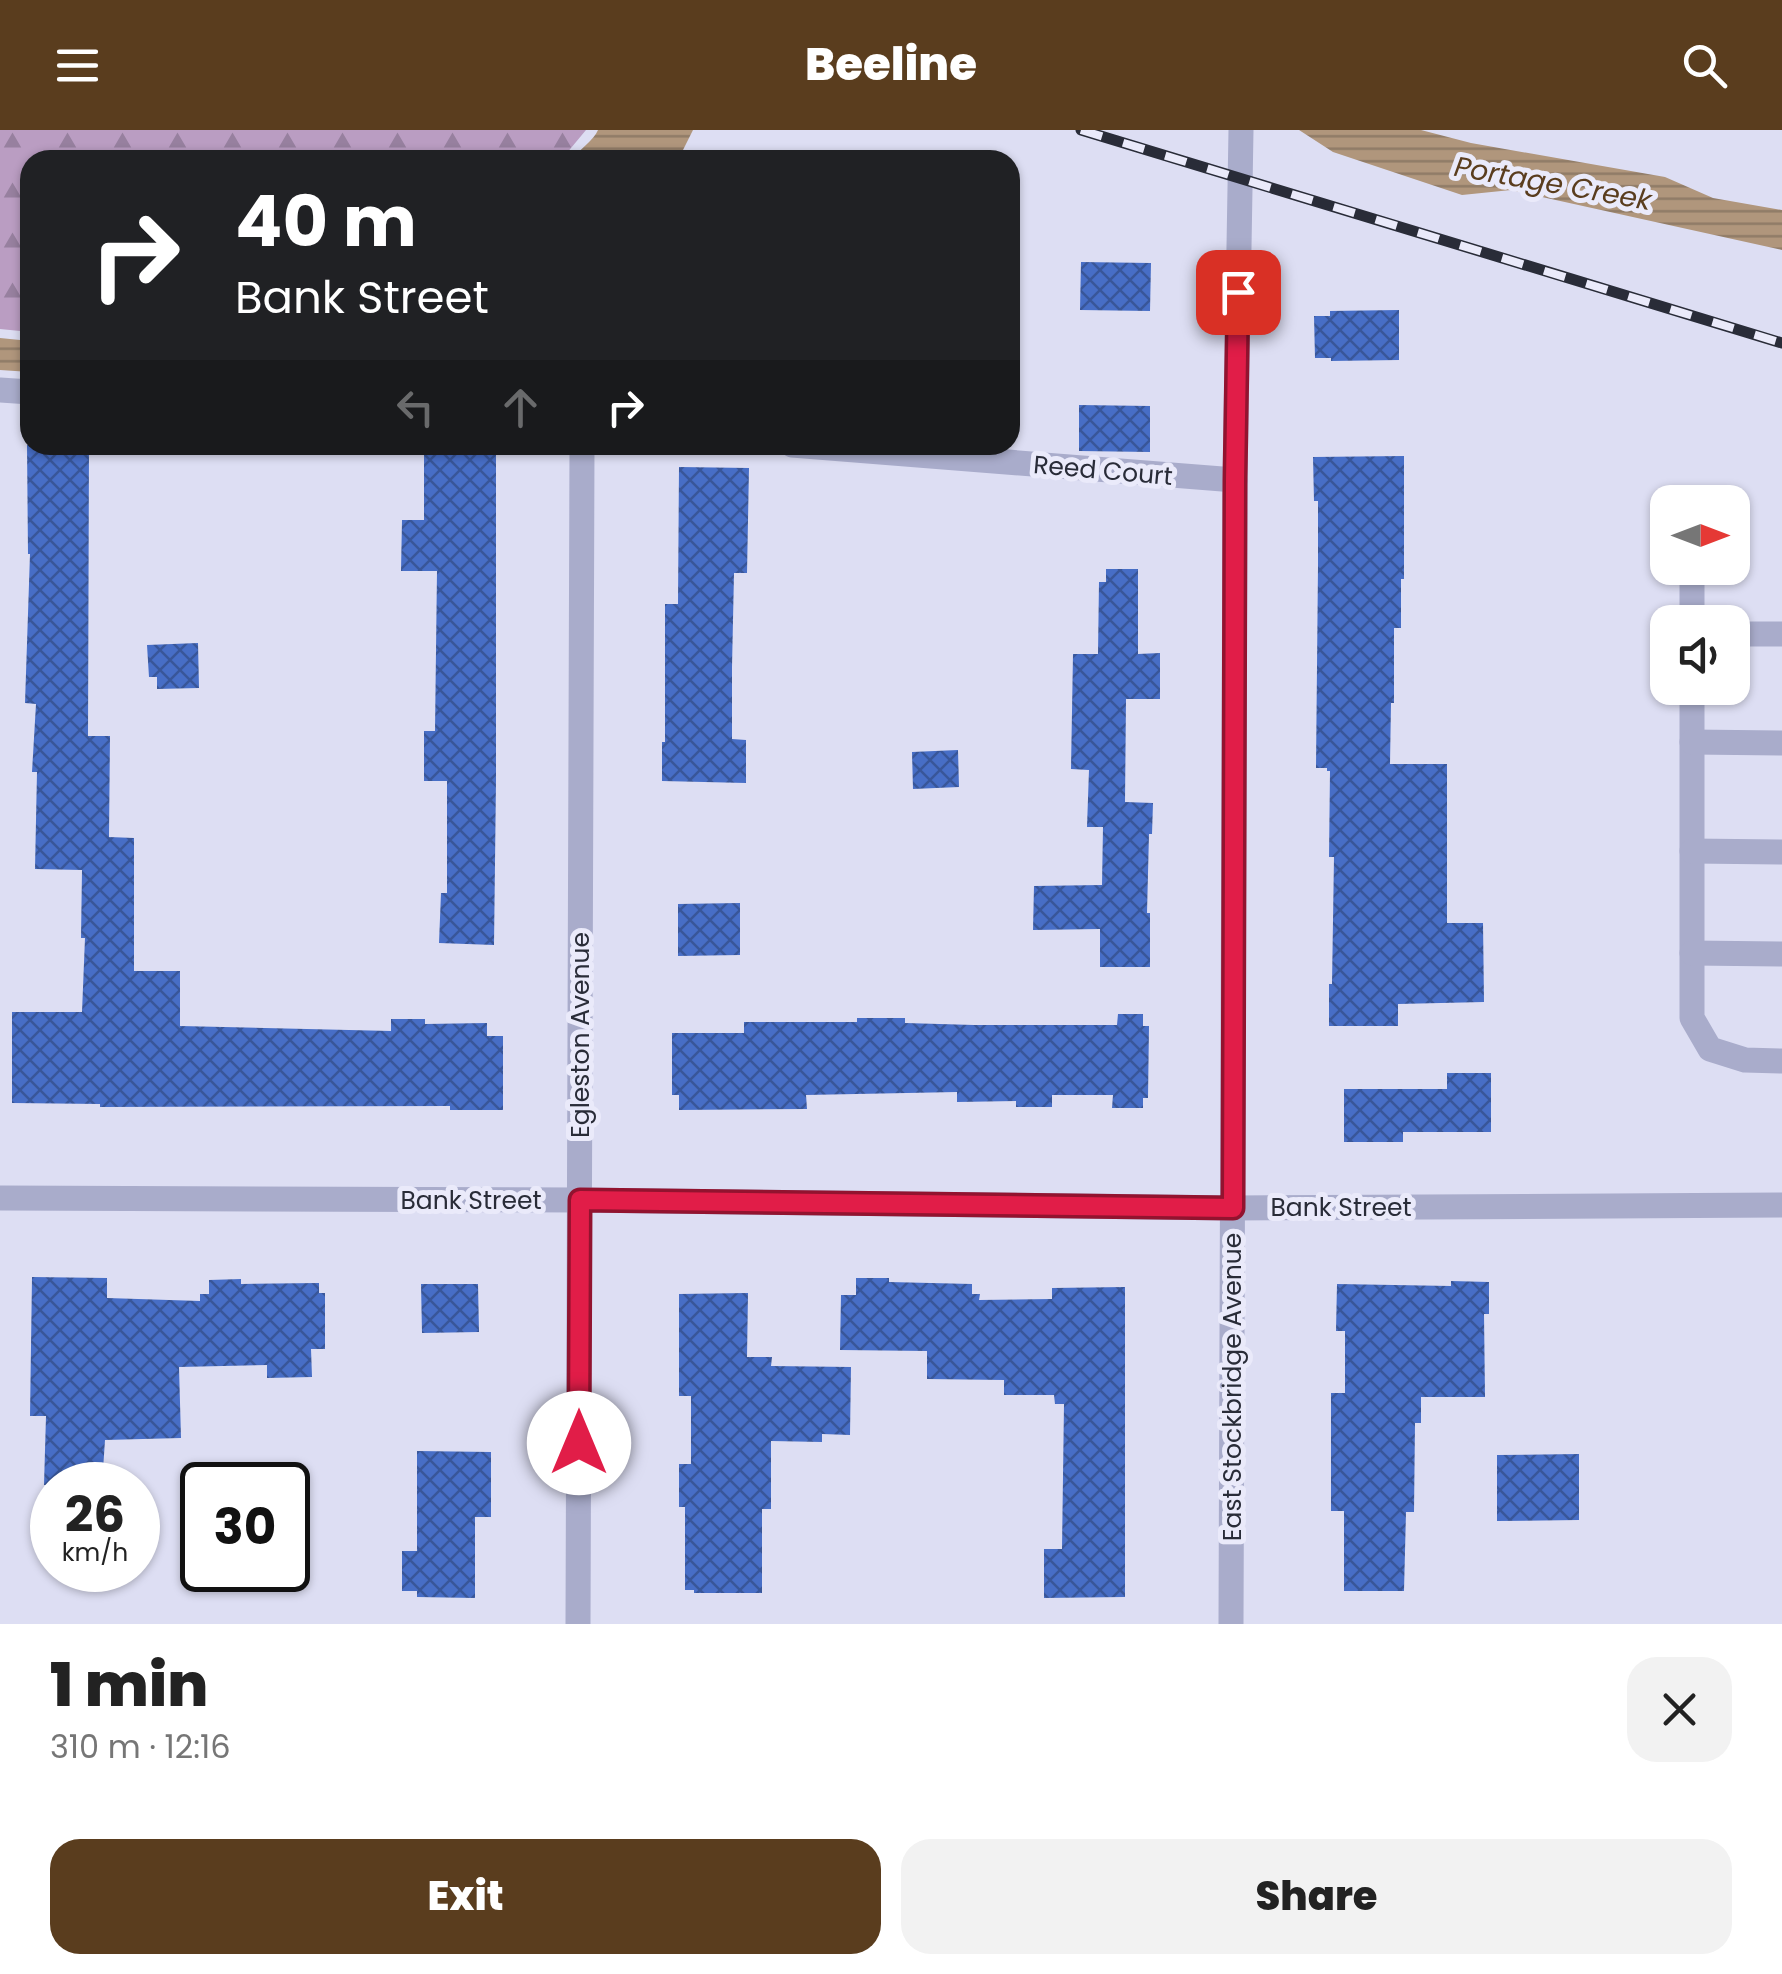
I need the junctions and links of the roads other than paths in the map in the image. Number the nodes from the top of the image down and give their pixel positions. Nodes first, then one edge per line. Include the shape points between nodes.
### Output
1 (1240, 130) edge
2 (582, 455) edge
3 (919, 455) edge
4 (1235, 480) junction
5 (1750, 634) edge
6 (1782, 634) edge
7 (1692, 705) edge
8 (1692, 742) junction
9 (1782, 744) edge
10 (1692, 851) junction
11 (1782, 852) edge
12 (1692, 953) junction
13 (1782, 954) edge
14 (1782, 1061) edge
15 (0, 1198) edge
16 (580, 1200) junction
17 (1782, 1205) edge
18 (1233, 1208) junction
19 (578, 1624) edge
20 (1231, 1624) edge

1 - 4 street, East Stockbridge Avenue
2 - 16 street, Egleston Avenue
3 - 4 street, Reed Court
4 - 18 street, East Stockbridge Avenue
5 - 6 street
7 - 8 street
8 - 9 street
8 - 10 street
10 - 11 street
10 - 12 street
12 - 13 street
12 - 14 street via 1692,1018 1710,1049 1745,1060
15 - 16 street, Bank Street
16 - 18 street, Bank Street
16 - 19 street, Egleston Avenue
17 - 18 street, Bank Street
18 - 20 street, East Stockbridge Avenue

